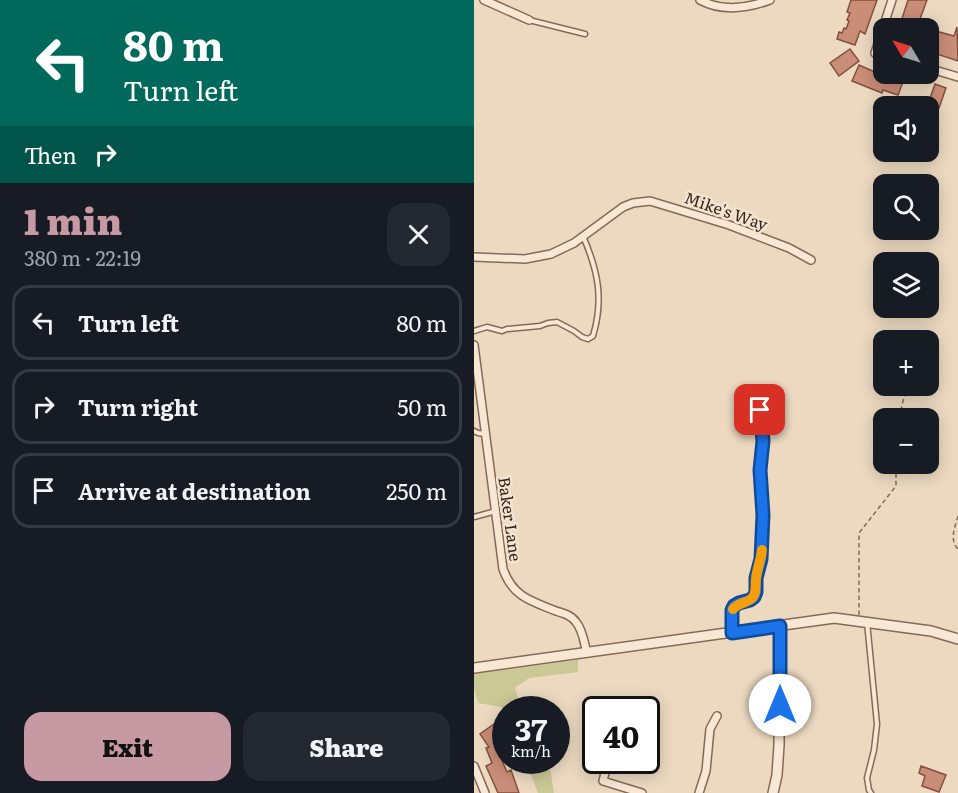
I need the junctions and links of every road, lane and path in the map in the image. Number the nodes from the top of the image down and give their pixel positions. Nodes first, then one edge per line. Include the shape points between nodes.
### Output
1 (484, 0) edge
2 (700, 0) edge
3 (770, 0) edge
4 (892, 0) edge
5 (886, 18) edge
6 (530, 20) joint
7 (585, 34) dead end
8 (939, 71) edge
9 (958, 77) edge
10 (583, 236) junction
11 (474, 257) edge
12 (811, 260) dead end
13 (474, 331) edge
14 (474, 345) edge
15 (760, 410) dead end
16 (474, 430) edge
17 (486, 434) junction
18 (896, 474) edge
19 (496, 511) junction
20 (958, 516) edge
21 (474, 517) edge
22 (958, 549) edge
23 (863, 621) junction
24 (780, 626) junction
25 (732, 633) junction
26 (958, 639) edge
27 (587, 653) junction
28 (474, 668) edge
29 (717, 716) dead end
30 (474, 766) edge
31 (605, 774) edge
32 (485, 793) edge
33 (642, 793) edge
34 (699, 793) edge
35 (773, 793) edge
36 (871, 793) edge

1 - 6 street
2 - 3 street via 744,7
4 - 5 street
6 - 7 lane
8 - 9 street
10 - 11 street via 567,248 542,257
10 - 12 street, Mike's Way via 628,205 656,201 729,225
10 - 13 lane via 598,282 598,315 593,336 582,338 557,322 502,331 487,327
14 - 17 street, Baker Lane
15 - 25 lane via 761,559 754,597 732,610
16 - 17 lane
17 - 19 street, Baker Lane
18 - 23 path via 896,486 859,533
19 - 21 lane
19 - 27 street, Baker Lane via 503,569 510,585 527,600 572,618 580,628
20 - 22 path via 953,536
23 - 24 street via 826,618
23 - 26 street
23 - 36 lane via 877,724 867,778
24 - 25 street
24 - 35 street via 779,746
25 - 27 street
27 - 28 street
29 - 34 street via 710,729 706,771
30 - 32 street
31 - 33 street via 603,781

